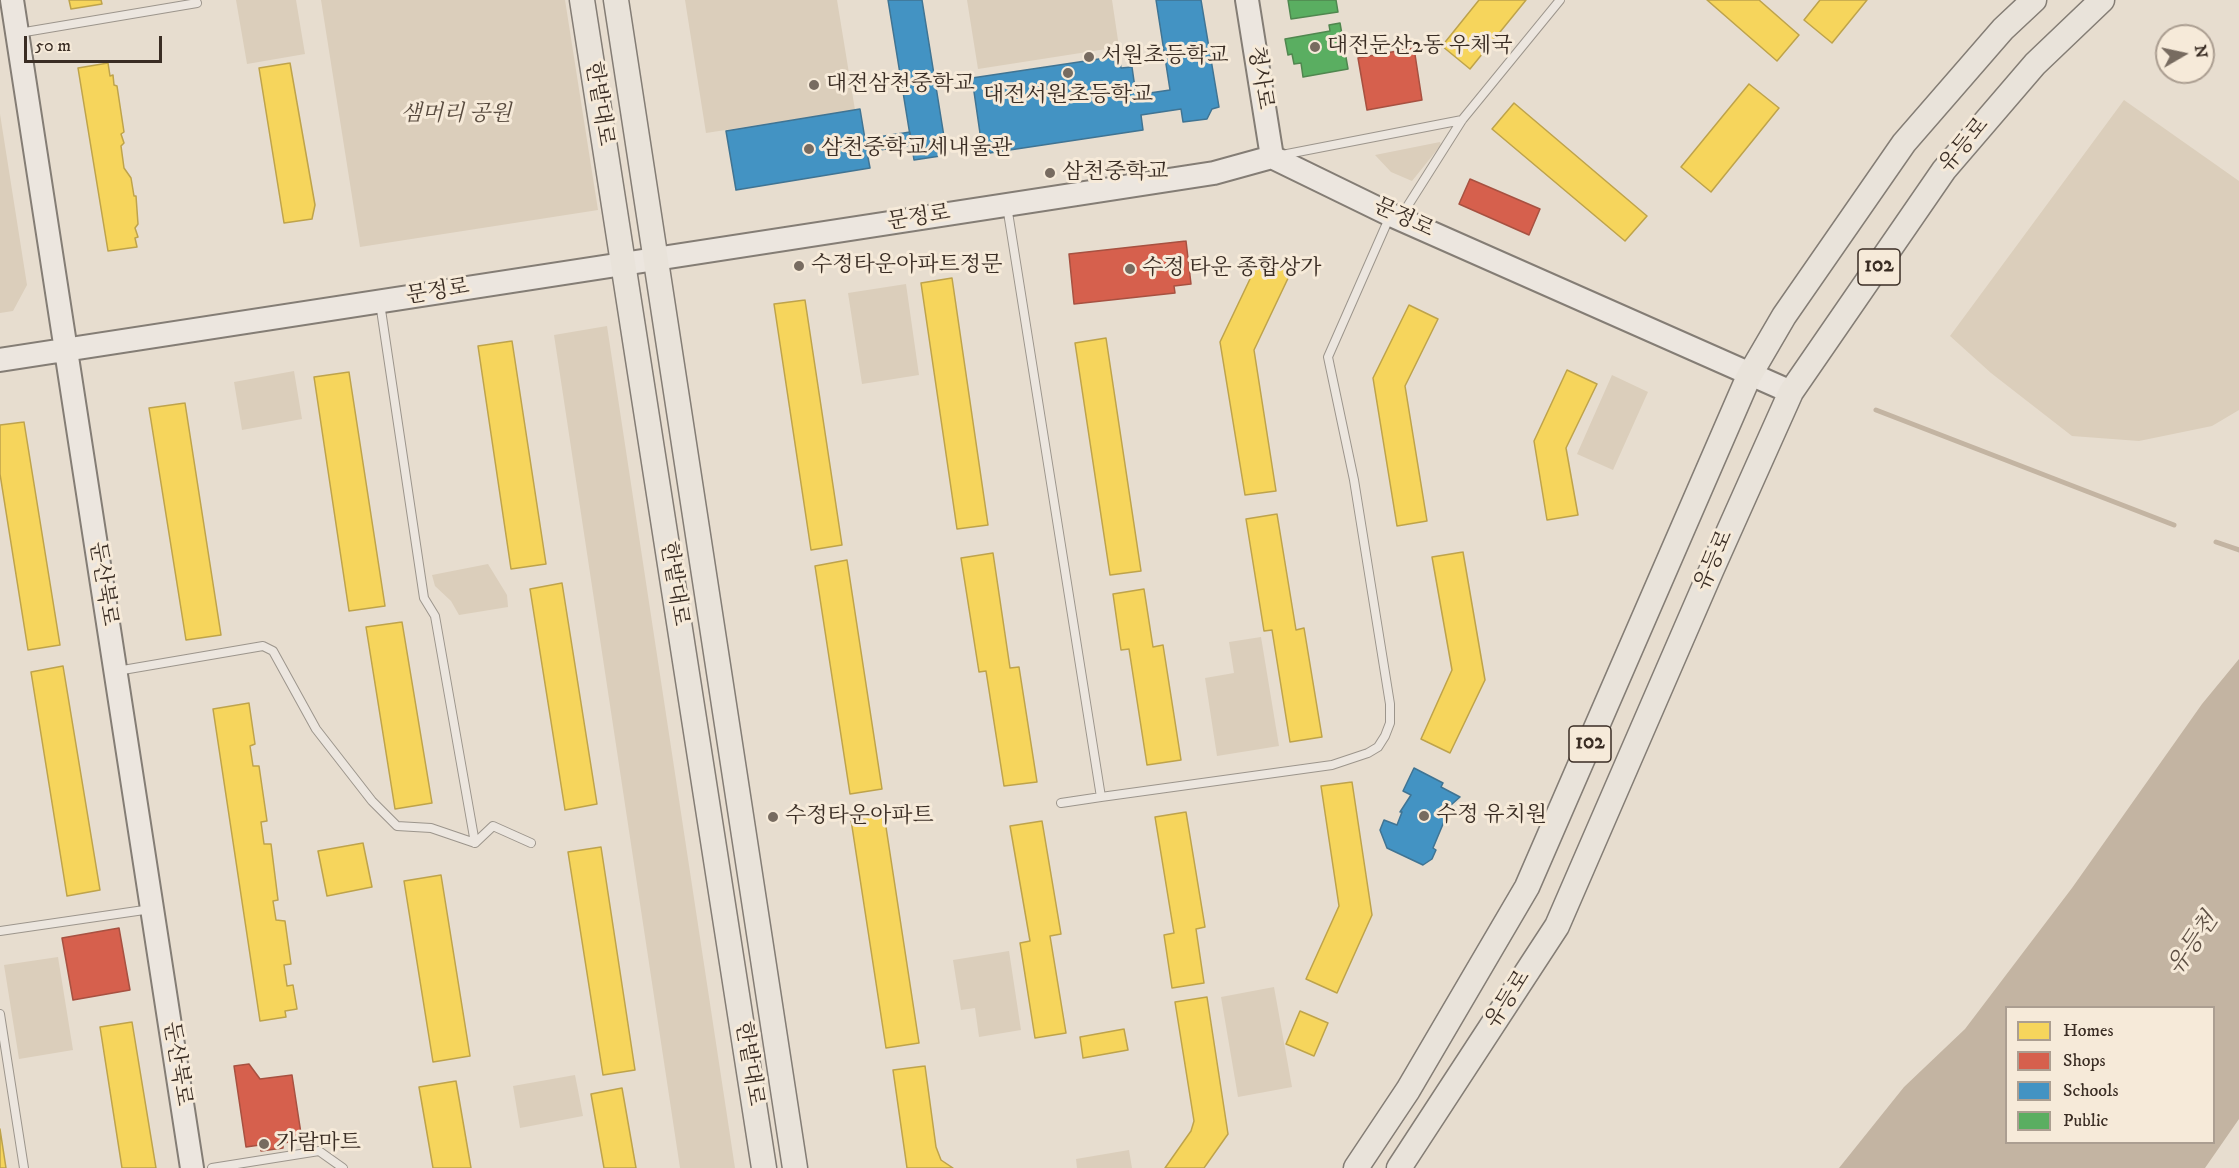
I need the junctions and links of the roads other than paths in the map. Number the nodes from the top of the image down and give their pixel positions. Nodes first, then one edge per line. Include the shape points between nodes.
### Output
1 (12, 0) edge
2 (582, 0) edge
3 (616, 0) edge
4 (1247, 0) edge
5 (1560, 0) edge
6 (2034, 0) edge
7 (2102, 0) edge
8 (197, 3) dead end
9 (17, 33) junction
10 (1462, 120) junction
11 (1272, 157) junction
12 (1007, 205) junction
13 (1395, 217) junction
14 (657, 259) junction
15 (623, 264) junction
16 (379, 302) junction
17 (66, 349) junction
18 (0, 360) edge
19 (1749, 376) junction
20 (1791, 392) junction
21 (116, 671) junction
22 (1101, 797) junction
23 (1061, 803) dead end
24 (475, 843) junction
25 (531, 843) dead end
26 (152, 909) junction
27 (0, 931) edge
28 (0, 1014) edge
29 (1360, 1162) edge
30 (24, 1168) edge
31 (192, 1168) edge
32 (212, 1168) edge
33 (343, 1168) edge
34 (765, 1168) edge
35 (795, 1168) edge
36 (1344, 1168) edge
37 (1399, 1168) edge

1 - 9 main road, 둔산북로
2 - 15 main road, 한밭대로
3 - 14 main road, 한밭대로
4 - 11 main road, 청사로
5 - 10 lane
6 - 19 main road, 유등로 / 102 via 2003,29 1904,143 1784,316
7 - 20 main road, 유등로 / 102 via 2035,64 1944,170
8 - 9 lane
9 - 17 main road, 둔산북로
10 - 11 lane
10 - 13 lane
11 - 12 main road, 문정로 via 1214,173
11 - 13 main road, 문정로
12 - 14 main road, 문정로
12 - 22 lane
13 - 19 main road, 문정로
13 - 22 lane via 1328,357 1354,480 1390,704 1385,736 1368,753 1332,765
14 - 15 main road, 문정로
14 - 35 main road, 한밭대로
15 - 16 main road, 문정로
15 - 34 main road, 한밭대로
16 - 17 main road, 문정로
16 - 24 lane via 424,598 435,616
17 - 18 main road, 문정로
17 - 21 main road, 둔산북로
19 - 20 main road, 문정로
19 - 29 main road, 유등로 / 102 via 1527,887 1408,1090
20 - 37 main road, 유등로 / 102 via 1557,927
21 - 24 lane via 263,646 273,651 316,729 391,821 397,826 431,828
21 - 26 main road, 둔산북로
22 - 23 lane
24 - 25 lane via 493,826
26 - 27 lane
26 - 31 main road, 둔산북로
28 - 30 lane
29 - 36 main road, 102
32 - 33 lane via 320,1151

